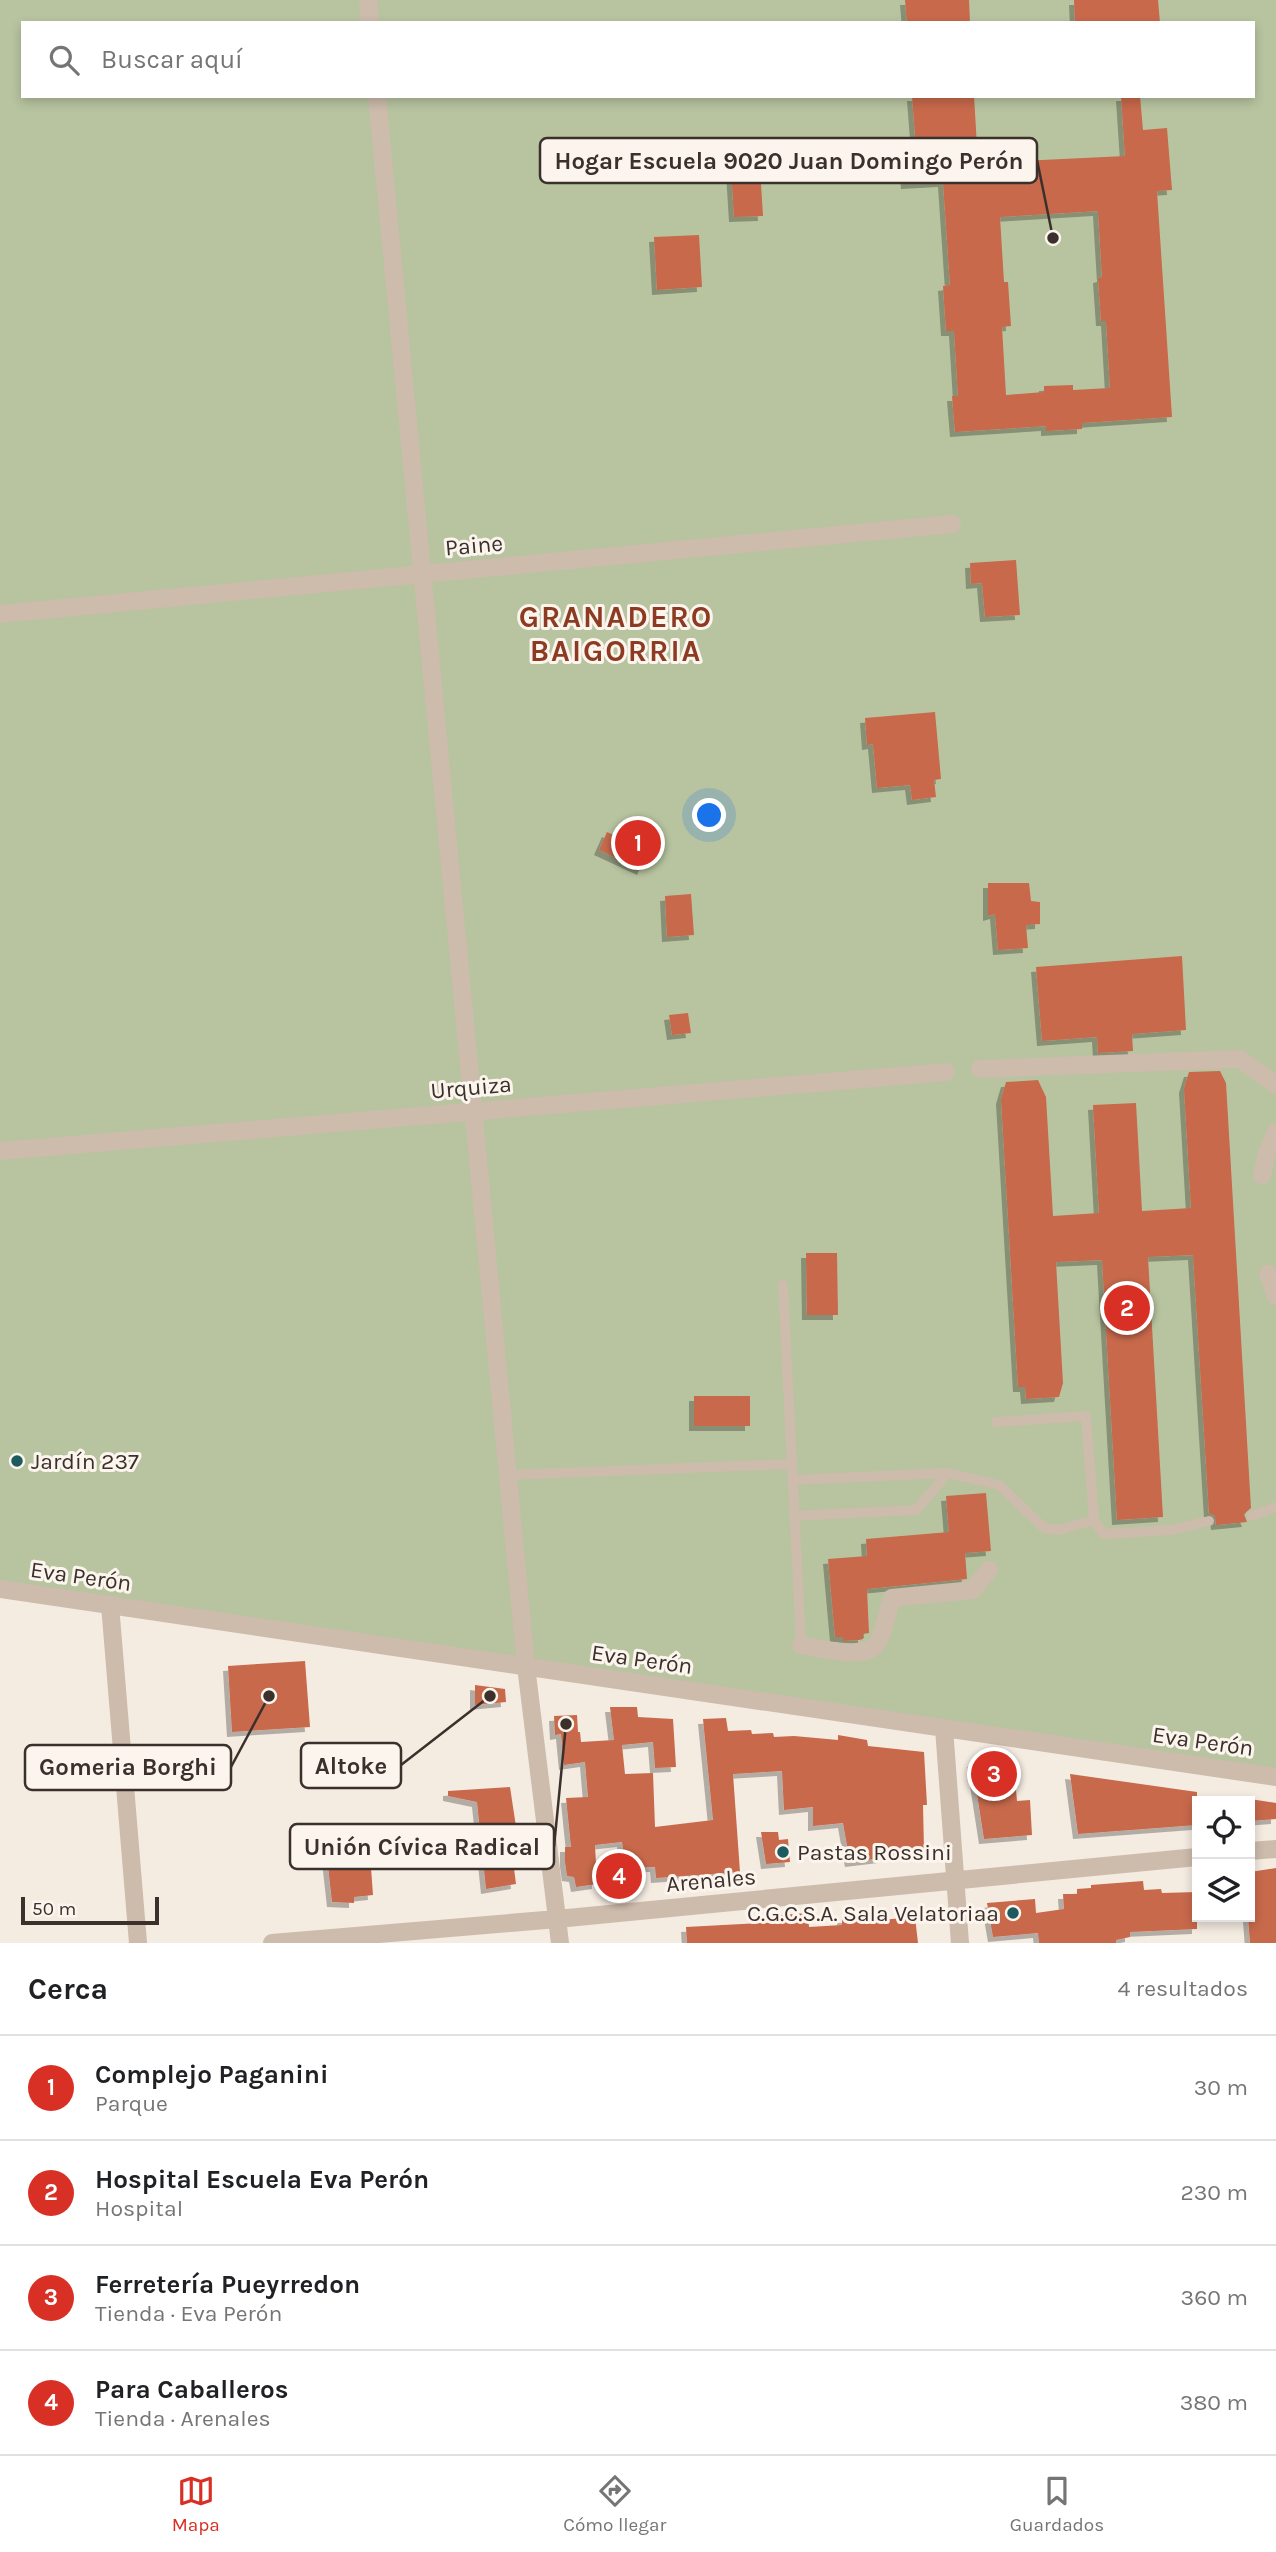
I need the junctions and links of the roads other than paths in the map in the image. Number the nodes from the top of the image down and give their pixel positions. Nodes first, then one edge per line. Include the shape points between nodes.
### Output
1 (368, 0) edge
2 (370, 21) edge
3 (377, 98) edge
4 (952, 524) dead end
5 (422, 575) junction
6 (0, 614) edge
7 (980, 1069) dead end
8 (946, 1072) dead end
9 (1276, 1085) edge
10 (473, 1112) junction
11 (1276, 1132) edge
12 (0, 1152) edge
13 (1262, 1175) dead end
14 (1268, 1274) dead end
15 (783, 1285) dead end
16 (1276, 1296) edge
17 (996, 1422) dead end
18 (792, 1464) junction
19 (948, 1473) junction
20 (508, 1475) junction
21 (792, 1479) junction
22 (1276, 1507) edge
23 (794, 1516) junction
24 (1252, 1516) dead end
25 (1094, 1520) junction
26 (1209, 1521) dead end
27 (989, 1570) dead end
28 (0, 1589) edge
29 (110, 1605) junction
30 (800, 1645) joint
31 (526, 1667) junction
32 (944, 1728) junction
33 (1276, 1776) edge
34 (1276, 1849) edge
35 (1255, 1851) edge
36 (1192, 1857) edge
37 (955, 1881) junction
38 (557, 1919) junction
39 (138, 1943) edge
40 (272, 1943) edge
41 (559, 1943) edge
42 (960, 1943) edge

1 - 2 street
3 - 5 street
4 - 5 street, Paine
5 - 6 street, Paine
5 - 10 street
7 - 9 street via 1240,1059
8 - 10 street, Urquiza
10 - 12 street, Urquiza
10 - 20 street
11 - 13 street
14 - 16 street
15 - 18 lane
17 - 25 lane via 1086,1416
18 - 20 lane
18 - 21 lane
19 - 21 lane
19 - 23 lane via 916,1510
19 - 25 lane via 999,1485 1044,1528 1059,1530
20 - 31 street
21 - 23 lane
22 - 24 lane
23 - 30 lane
25 - 26 lane via 1103,1534
27 - 30 street via 973,1590 892,1598 877,1644 866,1652
28 - 29 street, Eva Perón
29 - 31 street, Eva Perón
29 - 39 street
31 - 32 street, Eva Perón
31 - 38 street
32 - 33 street, Eva Perón
32 - 37 street
34 - 35 street
36 - 37 street, Arenales
37 - 38 street, Arenales
37 - 42 street
38 - 40 street, Arenales
38 - 41 street

